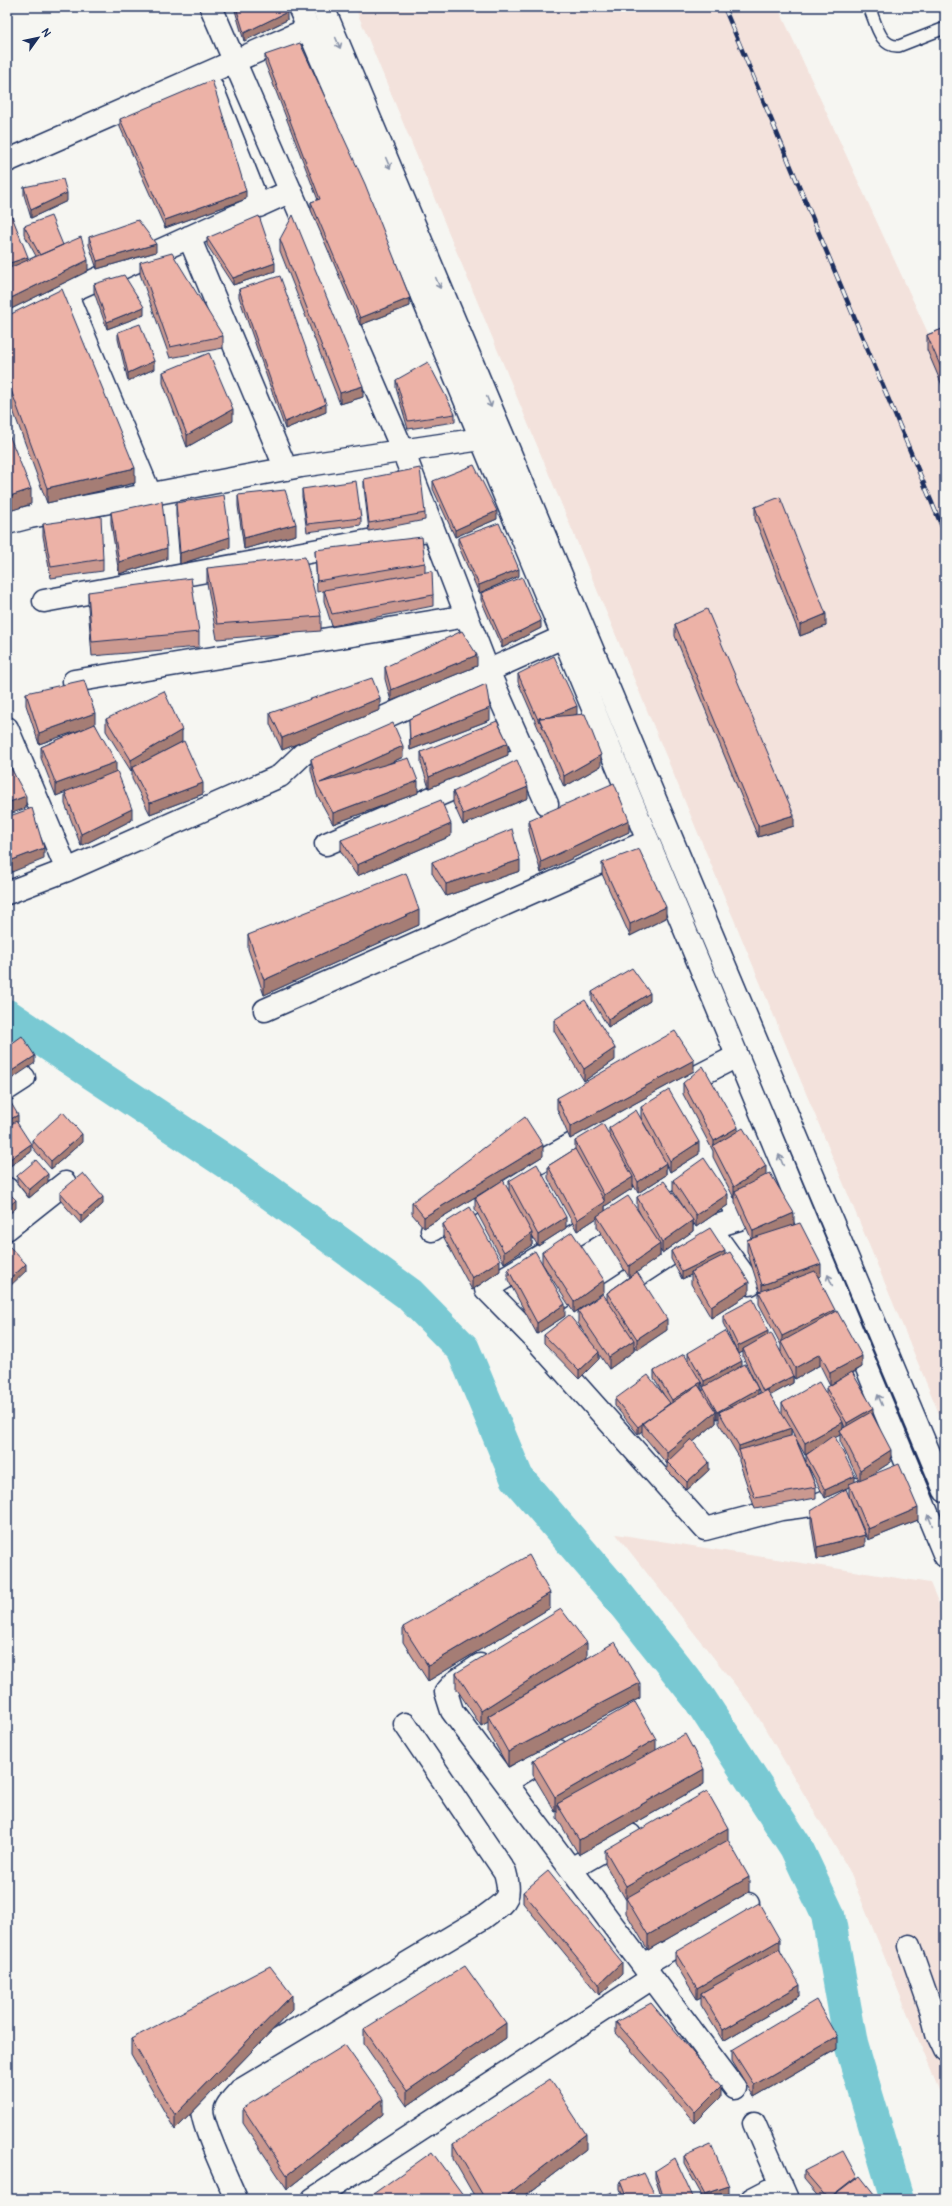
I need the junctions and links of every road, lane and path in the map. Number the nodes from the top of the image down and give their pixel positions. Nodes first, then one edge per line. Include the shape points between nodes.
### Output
1 (211, 7) edge
2 (299, 7) edge
3 (322, 7) edge
4 (869, 7) edge
5 (945, 28) edge
6 (308, 29) junction
7 (234, 61) junction
8 (206, 73) junction
9 (7, 161) edge
10 (291, 191) junction
11 (259, 206) junction
12 (189, 237) junction
13 (66, 293) junction
14 (7, 320) edge
15 (7, 416) edge
16 (481, 439) junction
17 (403, 450) junction
18 (286, 469) junction
19 (150, 494) junction
20 (44, 514) junction
21 (7, 523) edge
22 (433, 529) junction
23 (44, 601) dead end
24 (467, 616) junction
25 (563, 637) junction
26 (488, 671) junction
27 (74, 681) edge
28 (7, 728) edge
29 (526, 757) junction
30 (547, 804) dead end
31 (648, 841) junction
32 (326, 844) dead end
33 (67, 870) junction
34 (7, 893) edge
35 (265, 1010) dead end
36 (737, 1056) junction
37 (676, 1088) junction
38 (708, 1155) junction
39 (65, 1183) dead end
40 (7, 1189) edge
41 (26, 1213) junction
42 (710, 1228) junction
43 (7, 1229) edge
44 (432, 1230) dead end
45 (750, 1284) dead end
46 (537, 1341) junction
47 (889, 1472) junction
48 (945, 1491) edge
49 (945, 1556) edge
50 (494, 1656) edge
51 (405, 1724) dead end
52 (578, 1739) edge
53 (506, 1782) junction
54 (647, 1826) edge
55 (571, 1869) junction
56 (748, 1904) dead end
57 (909, 1946) dead end
58 (648, 1972) junction
59 (945, 2050) edge
60 (735, 2088) dead end
61 (754, 2123) dead end
62 (784, 2192) edge
63 (236, 2199) edge
64 (314, 2199) edge
65 (752, 2199) edge

1 - 7 street
2 - 6 street
3 -> 48 street
4 - 5 lane via 885,42 891,47
6 - 7 street
6 - 16 street
7 - 8 street
7 - 10 street
8 - 9 street
8 - 11 street
10 - 11 street
10 - 17 street
11 - 12 street
12 - 13 street
12 - 18 street
13 - 14 street
13 - 19 street
15 - 20 street
16 - 17 street
16 - 25 street
17 - 18 street
17 - 22 street
18 - 19 street
19 - 20 street
20 - 21 street
22 - 23 street
22 - 24 street
24 - 26 street
24 - 27 street
25 - 26 street
25 - 31 street
26 - 29 street
26 - 33 street via 303,754 280,776
28 - 33 street
29 - 30 street
29 - 32 street
31 - 35 street
31 - 36 street
33 - 34 street
36 - 37 street
47 -> 36 street
37 - 38 street
37 - 44 street via 508,1180
38 - 42 street via 739,1219
38 - 46 street via 486,1289
39 - 41 street
40 - 41 street
41 - 43 street
42 - 45 street
42 - 46 street
46 - 47 street via 705,1529 781,1509 820,1504
49 -> 47 street
50 - 53 street via 455,1682 446,1692 452,1711
51 - 63 street via 505,1872 510,1890 505,1901 483,1918 225,2072 211,2087 202,2108
52 - 53 street
53 - 55 street
54 - 55 street
55 - 58 street
56 - 58 street
57 - 59 street
58 - 60 street
58 - 64 street
61 - 62 street
62 - 65 street

